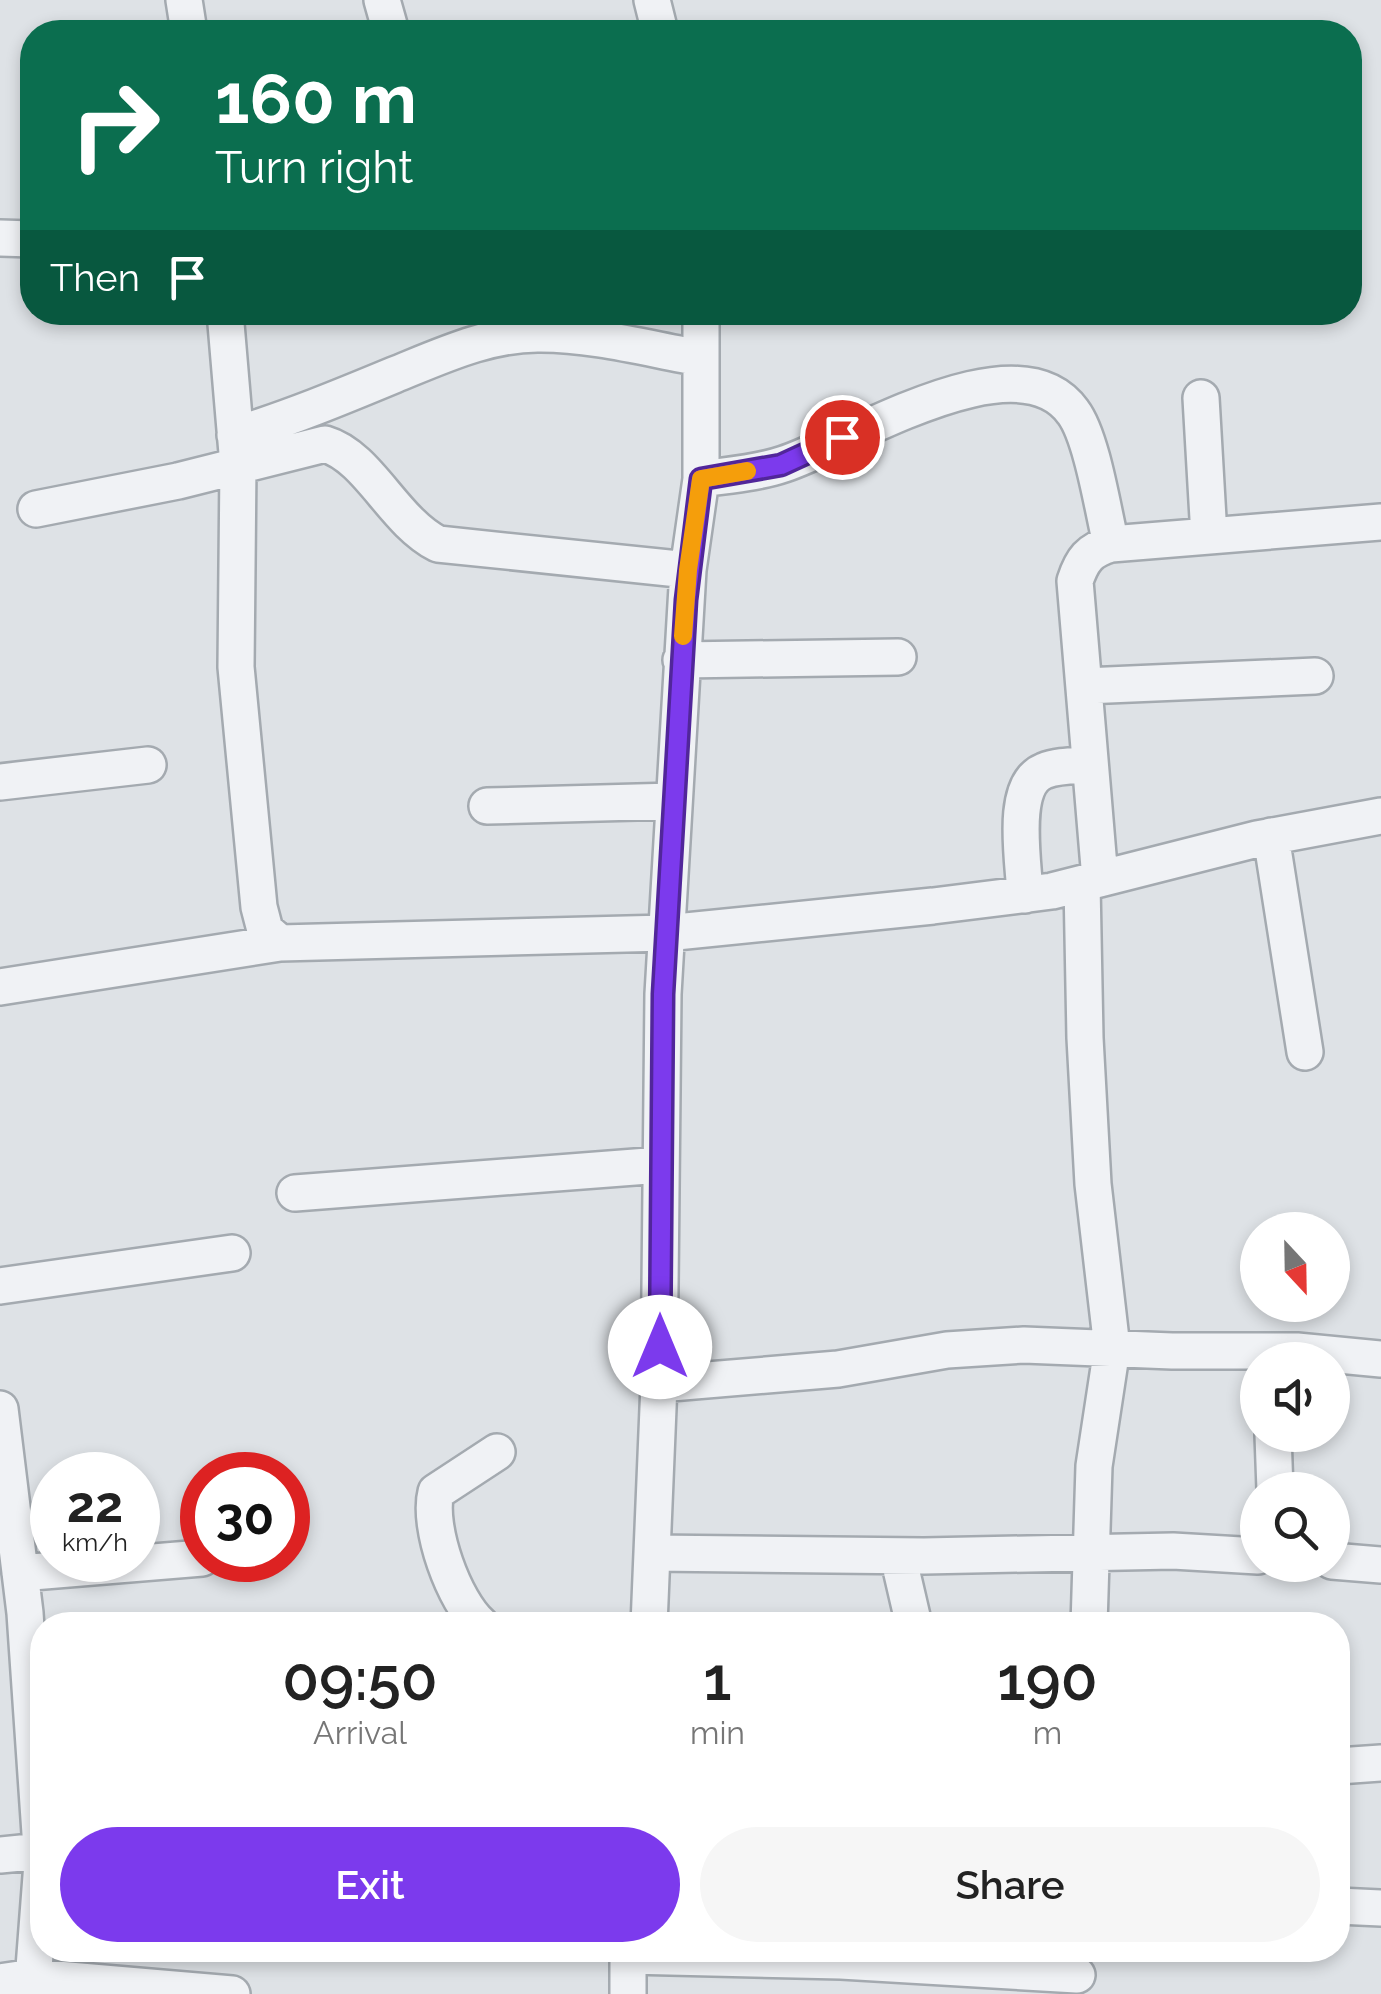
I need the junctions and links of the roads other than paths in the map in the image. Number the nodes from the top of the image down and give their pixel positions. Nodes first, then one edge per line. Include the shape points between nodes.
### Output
1 (226, 325) edge
2 (701, 325) edge
3 (701, 358) junction
4 (1201, 398) dead end
5 (236, 450) junction
6 (701, 479) junction
7 (36, 509) dead end
8 (1381, 522) edge
9 (1209, 536) junction
10 (1111, 544) junction
11 (688, 570) junction
12 (898, 657) dead end
13 (682, 660) junction
14 (1316, 676) dead end
15 (1085, 686) junction
16 (148, 765) dead end
17 (1090, 766) junction
18 (0, 782) edge
19 (674, 801) junction
20 (487, 806) dead end
21 (1381, 816) edge
22 (1271, 836) junction
23 (1091, 881) junction
24 (1026, 895) junction
25 (666, 934) junction
26 (280, 944) junction
27 (0, 986) edge
28 (1305, 1052) dead end
29 (661, 1165) junction
30 (295, 1193) dead end
31 (232, 1253) dead end
32 (0, 1286) edge
33 (1112, 1348) junction
34 (1240, 1354) edge
35 (1350, 1358) edge
36 (1381, 1359) edge
37 (660, 1384) junction
38 (0, 1414) edge
39 (497, 1452) dead end
40 (652, 1553) junction
41 (1090, 1555) junction
42 (1240, 1555) edge
43 (898, 1556) junction
44 (180, 1560) edge
45 (1350, 1562) edge
46 (1381, 1565) edge
47 (20, 1574) junction
48 (471, 1612) edge
49 (650, 1612) edge
50 (911, 1612) edge
51 (1089, 1612) edge
52 (13, 1647) edge
53 (1381, 1762) edge
54 (1350, 1765) edge
55 (30, 1775) edge
56 (30, 1851) edge
57 (0, 1855) edge
58 (1350, 1907) edge
59 (1381, 1908) edge
60 (30, 1924) edge
61 (628, 1962) edge
62 (1002, 1962) edge
63 (1077, 1973) edge
64 (22, 1984) edge
65 (232, 1994) edge
66 (628, 1994) edge

1 - 5 street
2 - 3 street
3 - 5 street via 570,336 506,337 464,347 282,420
3 - 6 street
4 - 9 street
5 - 7 street via 178,481
5 - 11 street via 325,444 342,449 403,519 438,544
5 - 26 street via 242,746 259,907 265,930
6 - 10 street via 781,465 890,415 963,393 1033,386 1075,414
6 - 11 street
8 - 9 street
9 - 10 street
10 - 15 street via 1094,549 1075,581
11 - 13 street
12 - 13 street
13 - 19 street
14 - 15 street
15 - 17 street
16 - 18 street
17 - 23 street
17 - 24 street via 1046,769 1025,788
19 - 20 street
19 - 25 street
21 - 22 street
22 - 23 street
22 - 28 street
23 - 24 street
23 - 33 street via 1085,1038
24 - 25 street
25 - 26 street
25 - 29 street
26 - 27 street
29 - 30 street
29 - 37 street
31 - 32 street
33 - 34 street
33 - 37 street via 984,1346 838,1369
33 - 41 street via 1094,1466
35 - 36 street
37 - 40 street
38 - 47 street
39 - 48 street via 436,1492 432,1504 437,1540
40 - 43 street
40 - 49 street
41 - 42 street
41 - 43 street
41 - 51 street
43 - 50 street
44 - 47 street
45 - 46 street
47 - 52 street
52 - 55 street
53 - 54 street
56 - 57 street
58 - 59 street
60 - 64 street
61 - 66 street
62 - 63 street
64 - 65 street

